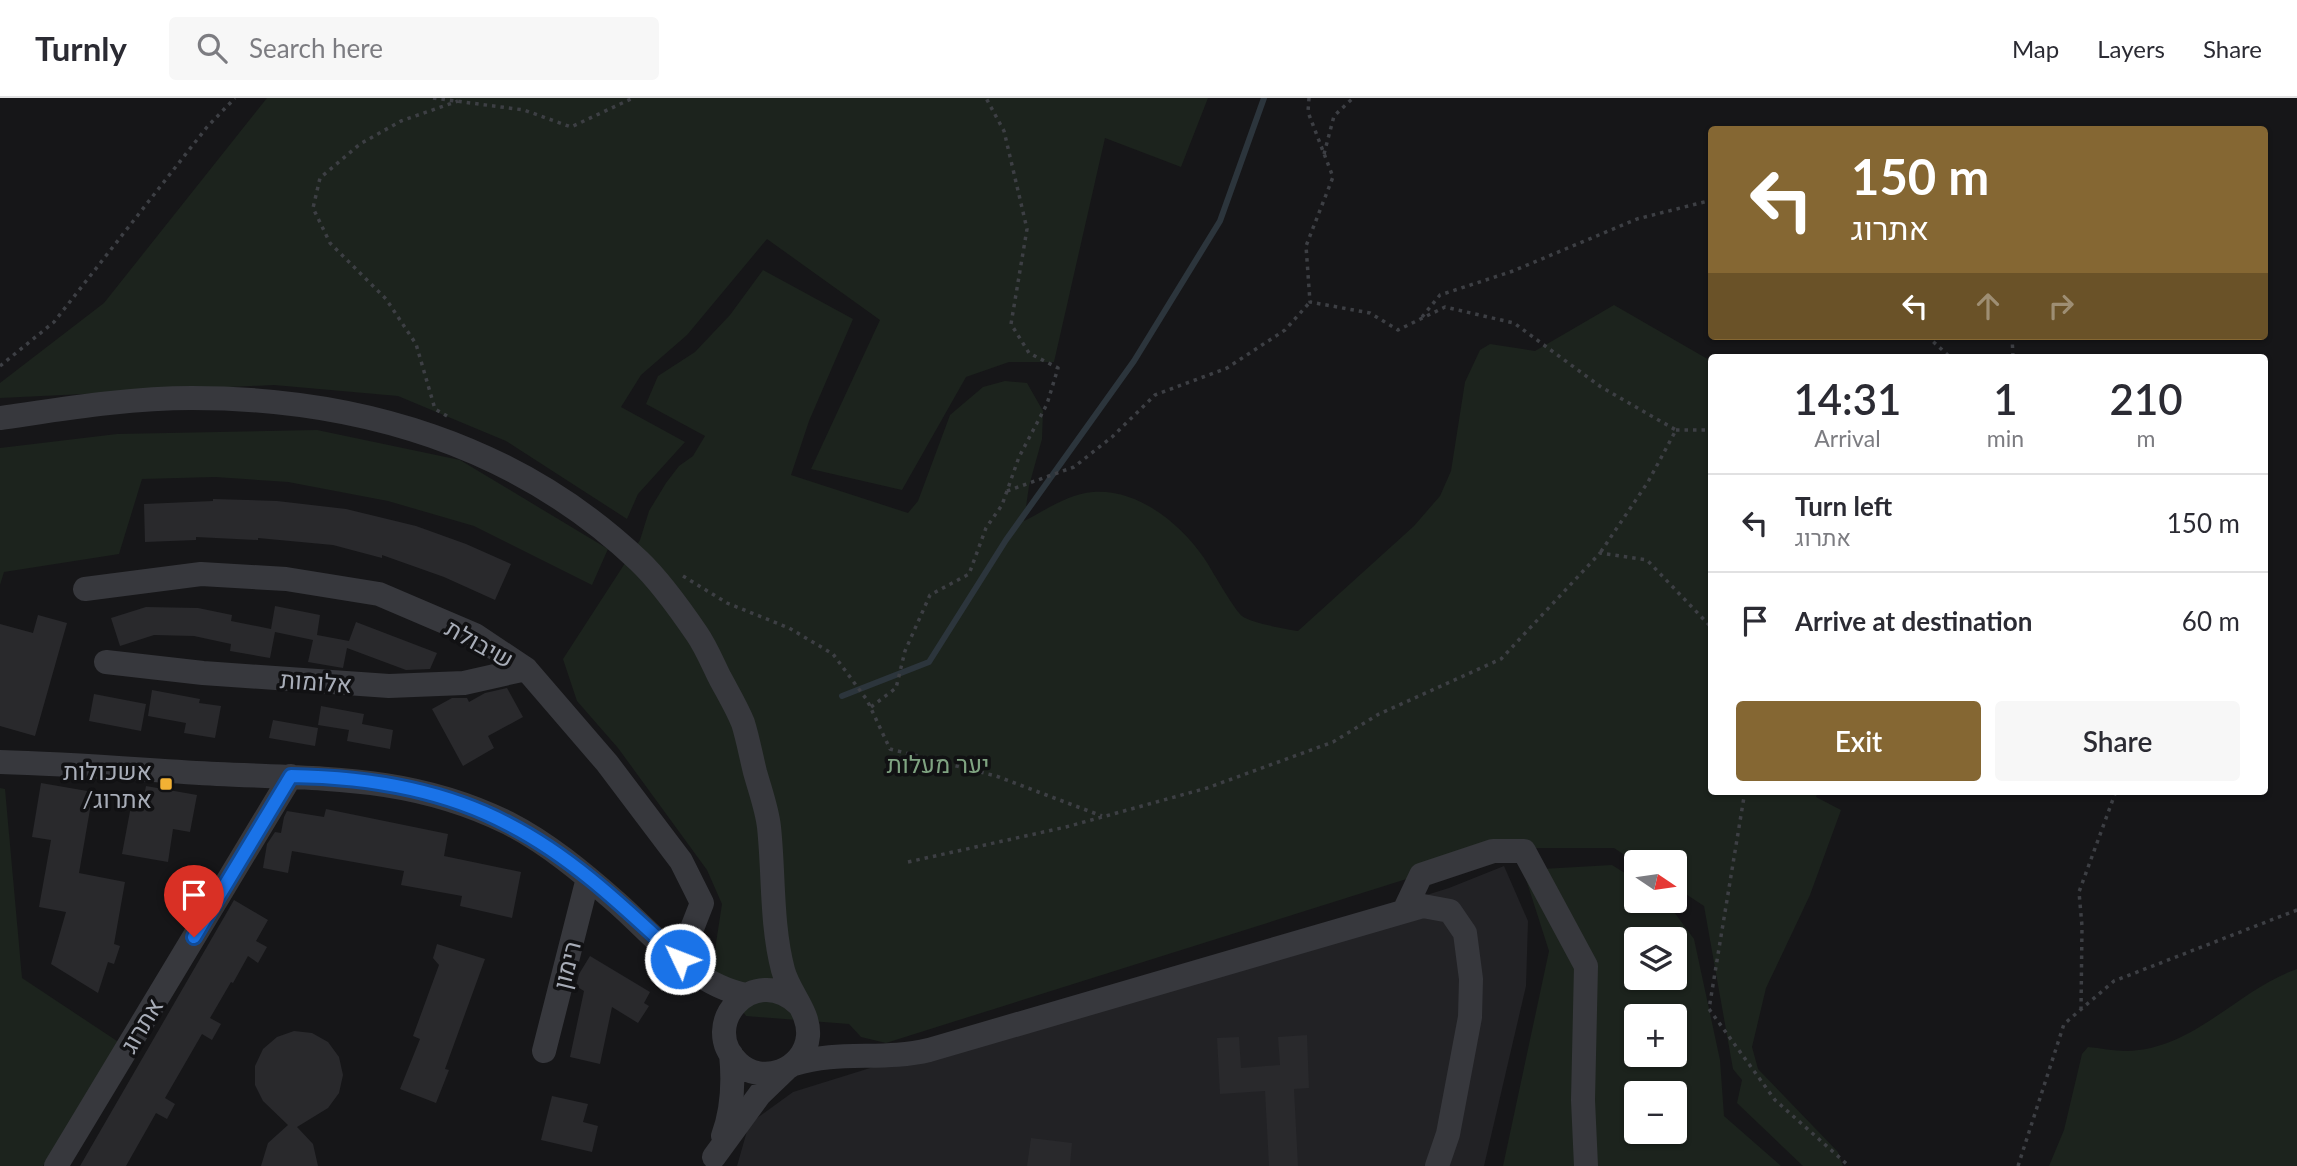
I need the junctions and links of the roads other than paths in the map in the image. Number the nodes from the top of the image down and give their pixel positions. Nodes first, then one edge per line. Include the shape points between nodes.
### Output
1 (0, 418) edge
2 (85, 589) dead end
3 (106, 662) dead end
4 (526, 669) junction
5 (0, 762) edge
6 (291, 776) junction
7 (588, 878) junction
8 (1404, 911) junction
9 (777, 936) junction
10 (685, 964) junction
11 (748, 994) junction
12 (801, 1010) junction
13 (728, 1045) junction
14 (544, 1051) dead end
15 (873, 1055) junction
16 (791, 1066) junction
17 (713, 1162) edge
18 (56, 1166) edge
19 (1437, 1166) edge
20 (1586, 1166) edge

1 - 9 street via 191,398 296,404 396,423 488,456 570,503 641,563 699,636 743,723 769,822
2 - 4 street, שיבולת via 201,574 286,579 379,594 475,635
3 - 4 street, אלומות via 389,686 464,683
4 - 10 street, שיבולת via 607,763 681,861 702,903
5 - 6 street
6 - 7 street via 375,782 469,806 509,824
6 - 18 street, אתרוג
7 - 10 street
7 - 14 street, רימון
8 - 15 street via 929,1050
8 - 19 street via 1423,906 1450,911 1465,933 1471,979 1470,1017 1448,1134
8 - 20 street via 1421,875 1493,851 1524,851 1586,965
9 - 11 street via 769,968
9 - 12 street via 784,976
10 - 11 street via 718,988
10 - 13 street via 714,1002
11 - 12 street via 776,991
11 - 13 street via 730,1010
12 - 15 street via 830,1043
12 - 16 street via 807,1041
13 - 16 street via 744,1068 757,1073 777,1073
13 - 17 street via 733,1075 731,1108
15 - 16 street via 823,1056
16 - 17 street via 765,1088

